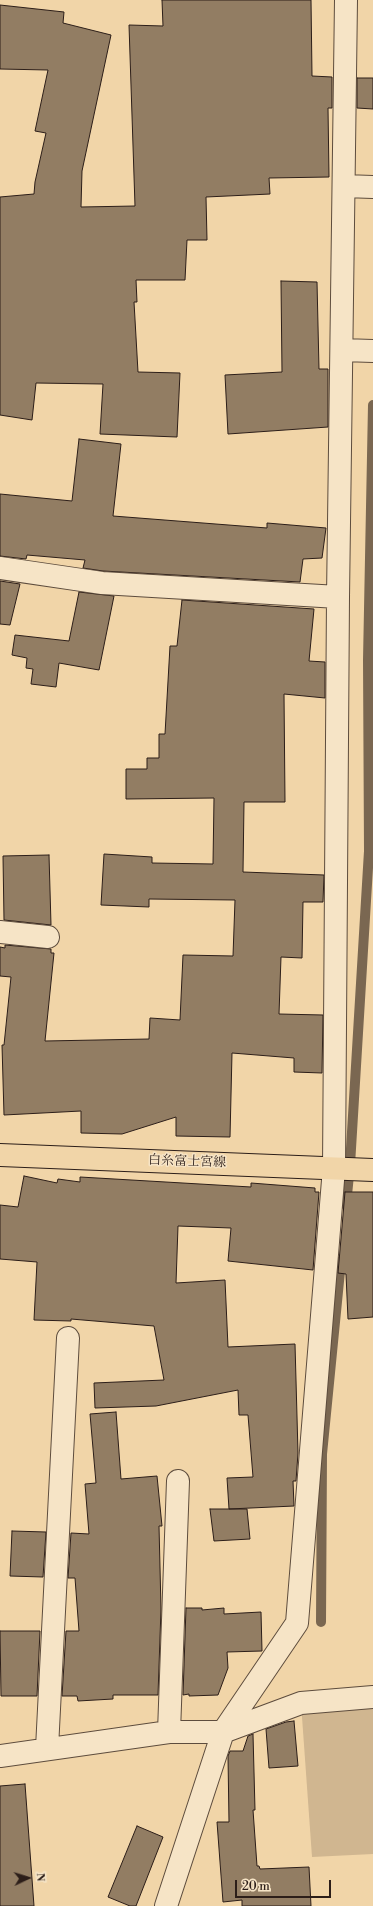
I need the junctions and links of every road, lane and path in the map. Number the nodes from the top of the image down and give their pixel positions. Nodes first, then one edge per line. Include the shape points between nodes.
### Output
1 (346, 0) edge
2 (344, 186) junction
3 (373, 186) edge
4 (342, 350) junction
5 (373, 351) edge
6 (0, 568) edge
7 (338, 597) junction
8 (0, 932) edge
9 (48, 937) dead end
10 (0, 1155) edge
11 (334, 1168) junction
12 (373, 1170) edge
13 (68, 1338) dead end
14 (178, 1481) dead end
15 (373, 1696) edge
16 (169, 1732) junction
17 (223, 1732) junction
18 (47, 1748) junction
19 (0, 1756) edge
20 (166, 1906) edge

1 - 2 street
2 - 3 street
2 - 4 street
4 - 5 street
4 - 7 street
6 - 7 street via 102,583
7 - 11 street
8 - 9 street
10 - 11 main road, 白糸富士宮線
11 - 12 main road, 白糸富士宮線
11 - 17 street via 297,1623
13 - 18 street
14 - 16 street
15 - 17 street via 301,1703
16 - 17 street
16 - 18 street
17 - 20 street
18 - 19 street

